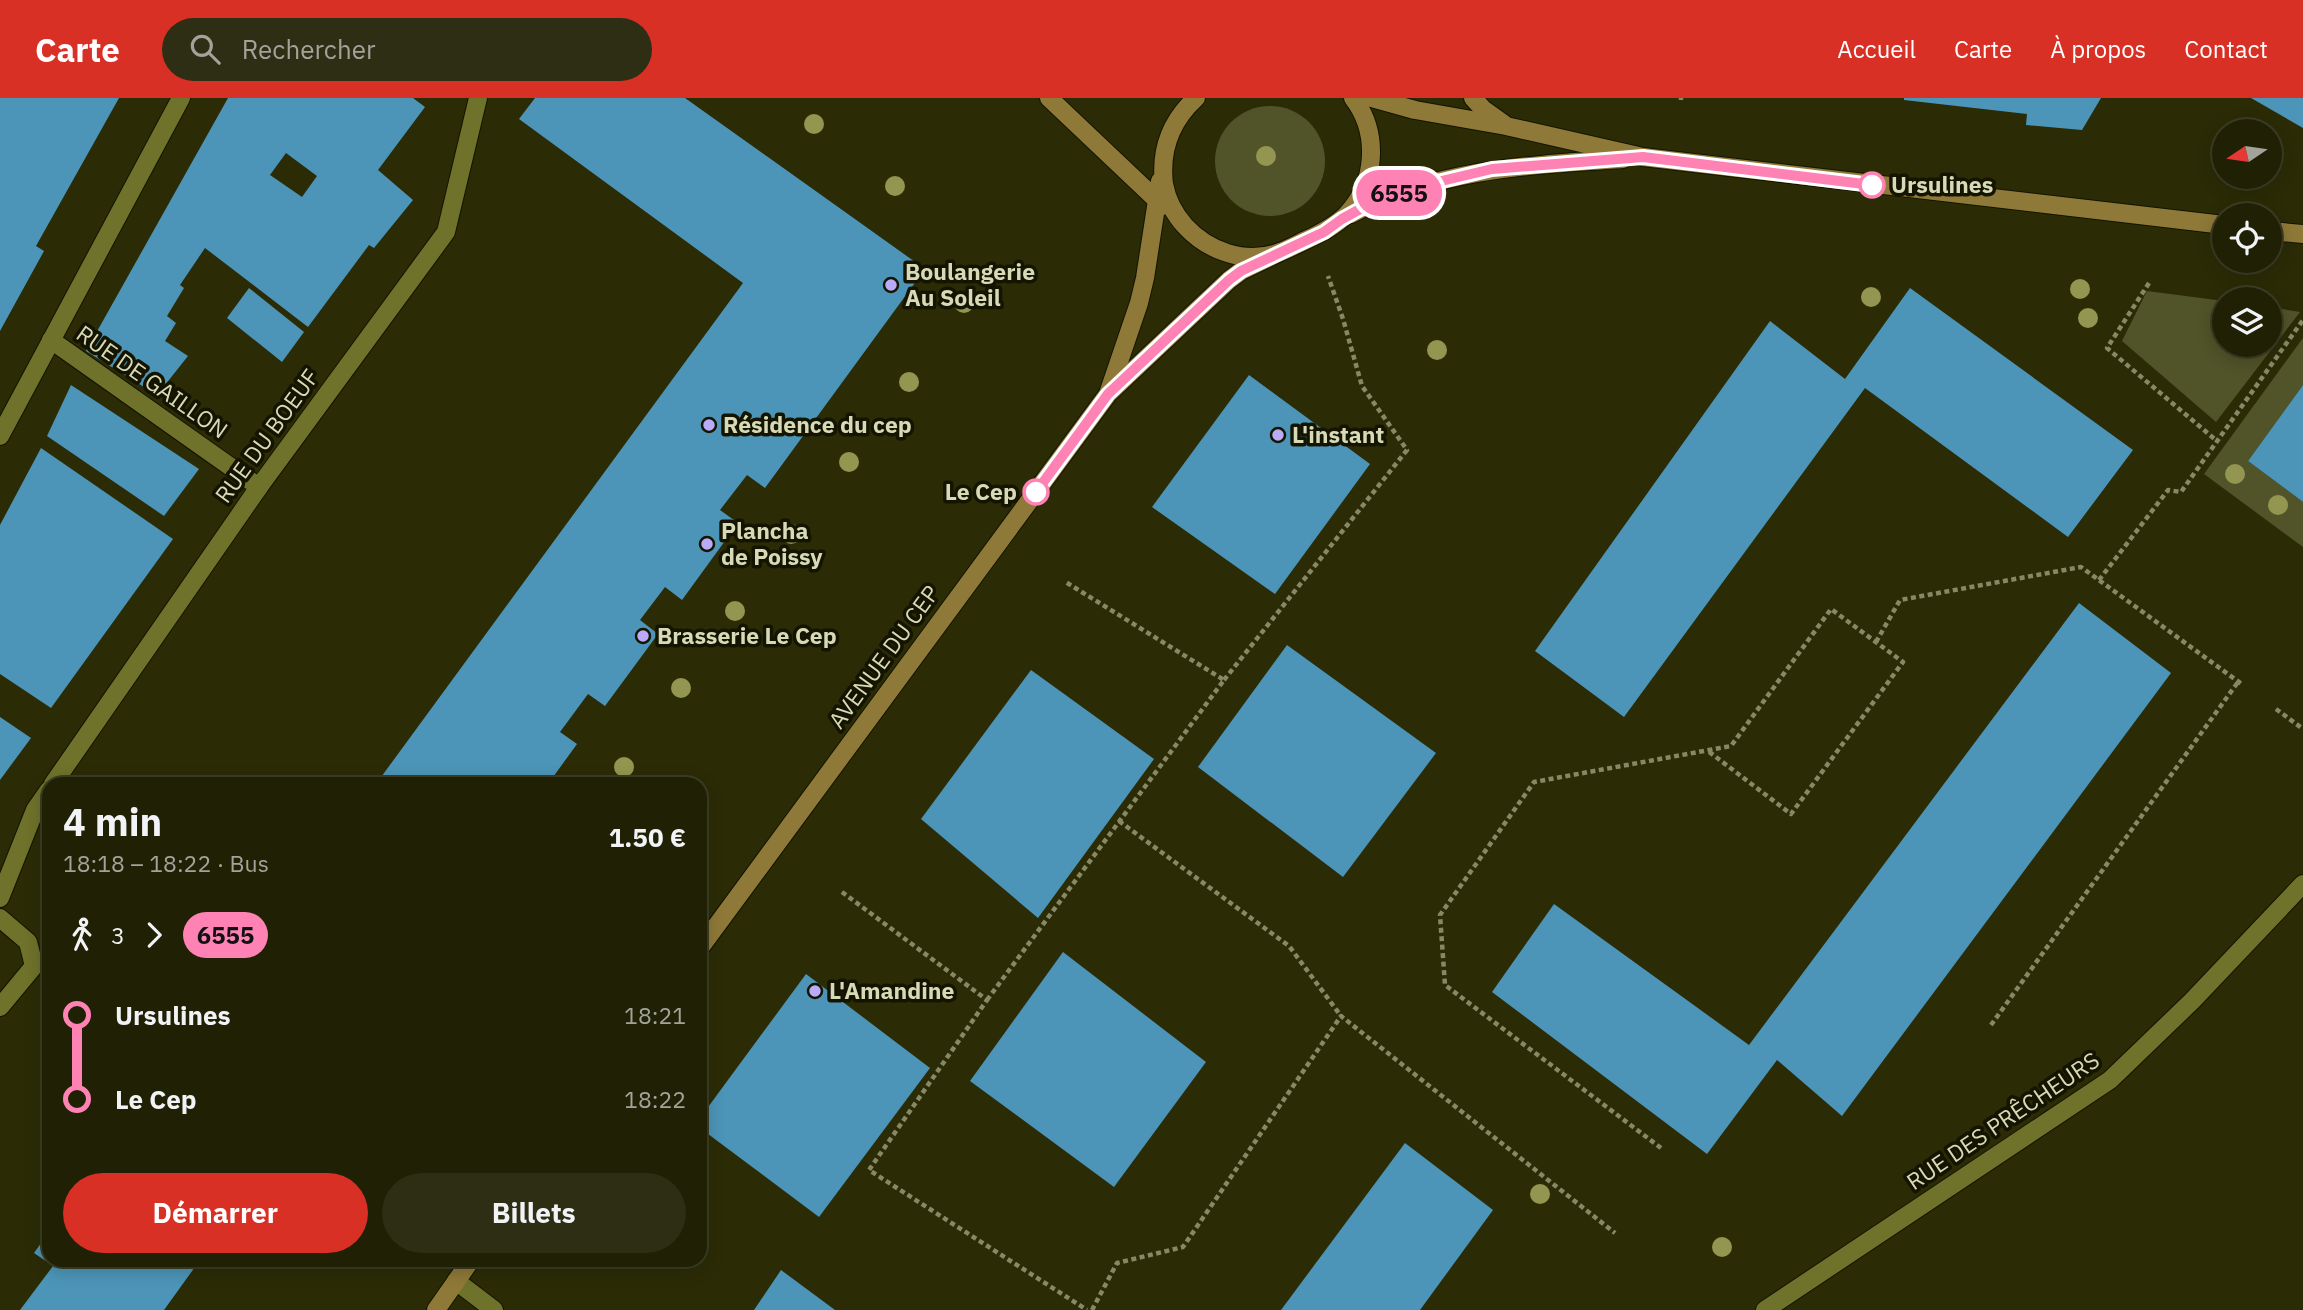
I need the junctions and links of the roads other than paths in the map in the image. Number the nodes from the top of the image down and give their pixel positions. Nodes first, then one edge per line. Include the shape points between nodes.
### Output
1 (181, 98) edge
2 (478, 98) edge
3 (1049, 98) edge
4 (1196, 98) edge
5 (1353, 98) edge
6 (1371, 98) edge
7 (1473, 98) edge
8 (1506, 126) junction
9 (1369, 134) junction
10 (1643, 157) junction
11 (1163, 158) junction
12 (1157, 200) junction
13 (1342, 219) junction
14 (2212, 224) edge
15 (1187, 228) junction
16 (2282, 232) edge
17 (2303, 234) edge
18 (1280, 252) junction
19 (51, 340) junction
20 (1108, 394) junction
21 (0, 434) edge
22 (259, 486) junction
23 (58, 777) edge
24 (42, 800) edge
25 (2303, 884) edge
26 (0, 898) edge
27 (0, 918) edge
28 (707, 938) edge
29 (0, 1007) edge
30 (466, 1267) edge
31 (456, 1281) junction
32 (436, 1310) edge
33 (494, 1310) edge
34 (1765, 1310) edge

1 - 19 street
2 - 22 street, RUE DU BOEUF via 446,232
3 - 12 street
4 - 11 street via 1174,125
5 - 9 street
6 - 8 street
6 - 9 street
7 - 8 street
8 - 10 street
9 - 13 street via 1370,172 1357,202
10 - 13 street, AVENUE DU CEP via 1462,174 1373,202
10 - 14 street
11 - 12 street, AVENUE DU CEP
11 - 15 street via 1166,192
12 - 15 street
12 - 20 street, AVENUE DU CEP via 1139,303
13 - 18 street, AVENUE DU CEP
15 - 18 street via 1209,246 1229,254 1258,257
16 - 17 street
18 - 20 street, AVENUE DU CEP via 1229,280
19 - 21 street
19 - 22 street, RUE DE GAILLON
20 - 28 street, AVENUE DU CEP
22 - 23 street, RUE DU BOEUF
24 - 26 street
25 - 34 street, RUE DES PRÊCHEURS via 2110,1080
27 - 29 street via 28,942 34,965
30 - 31 street
31 - 32 street
31 - 33 street

